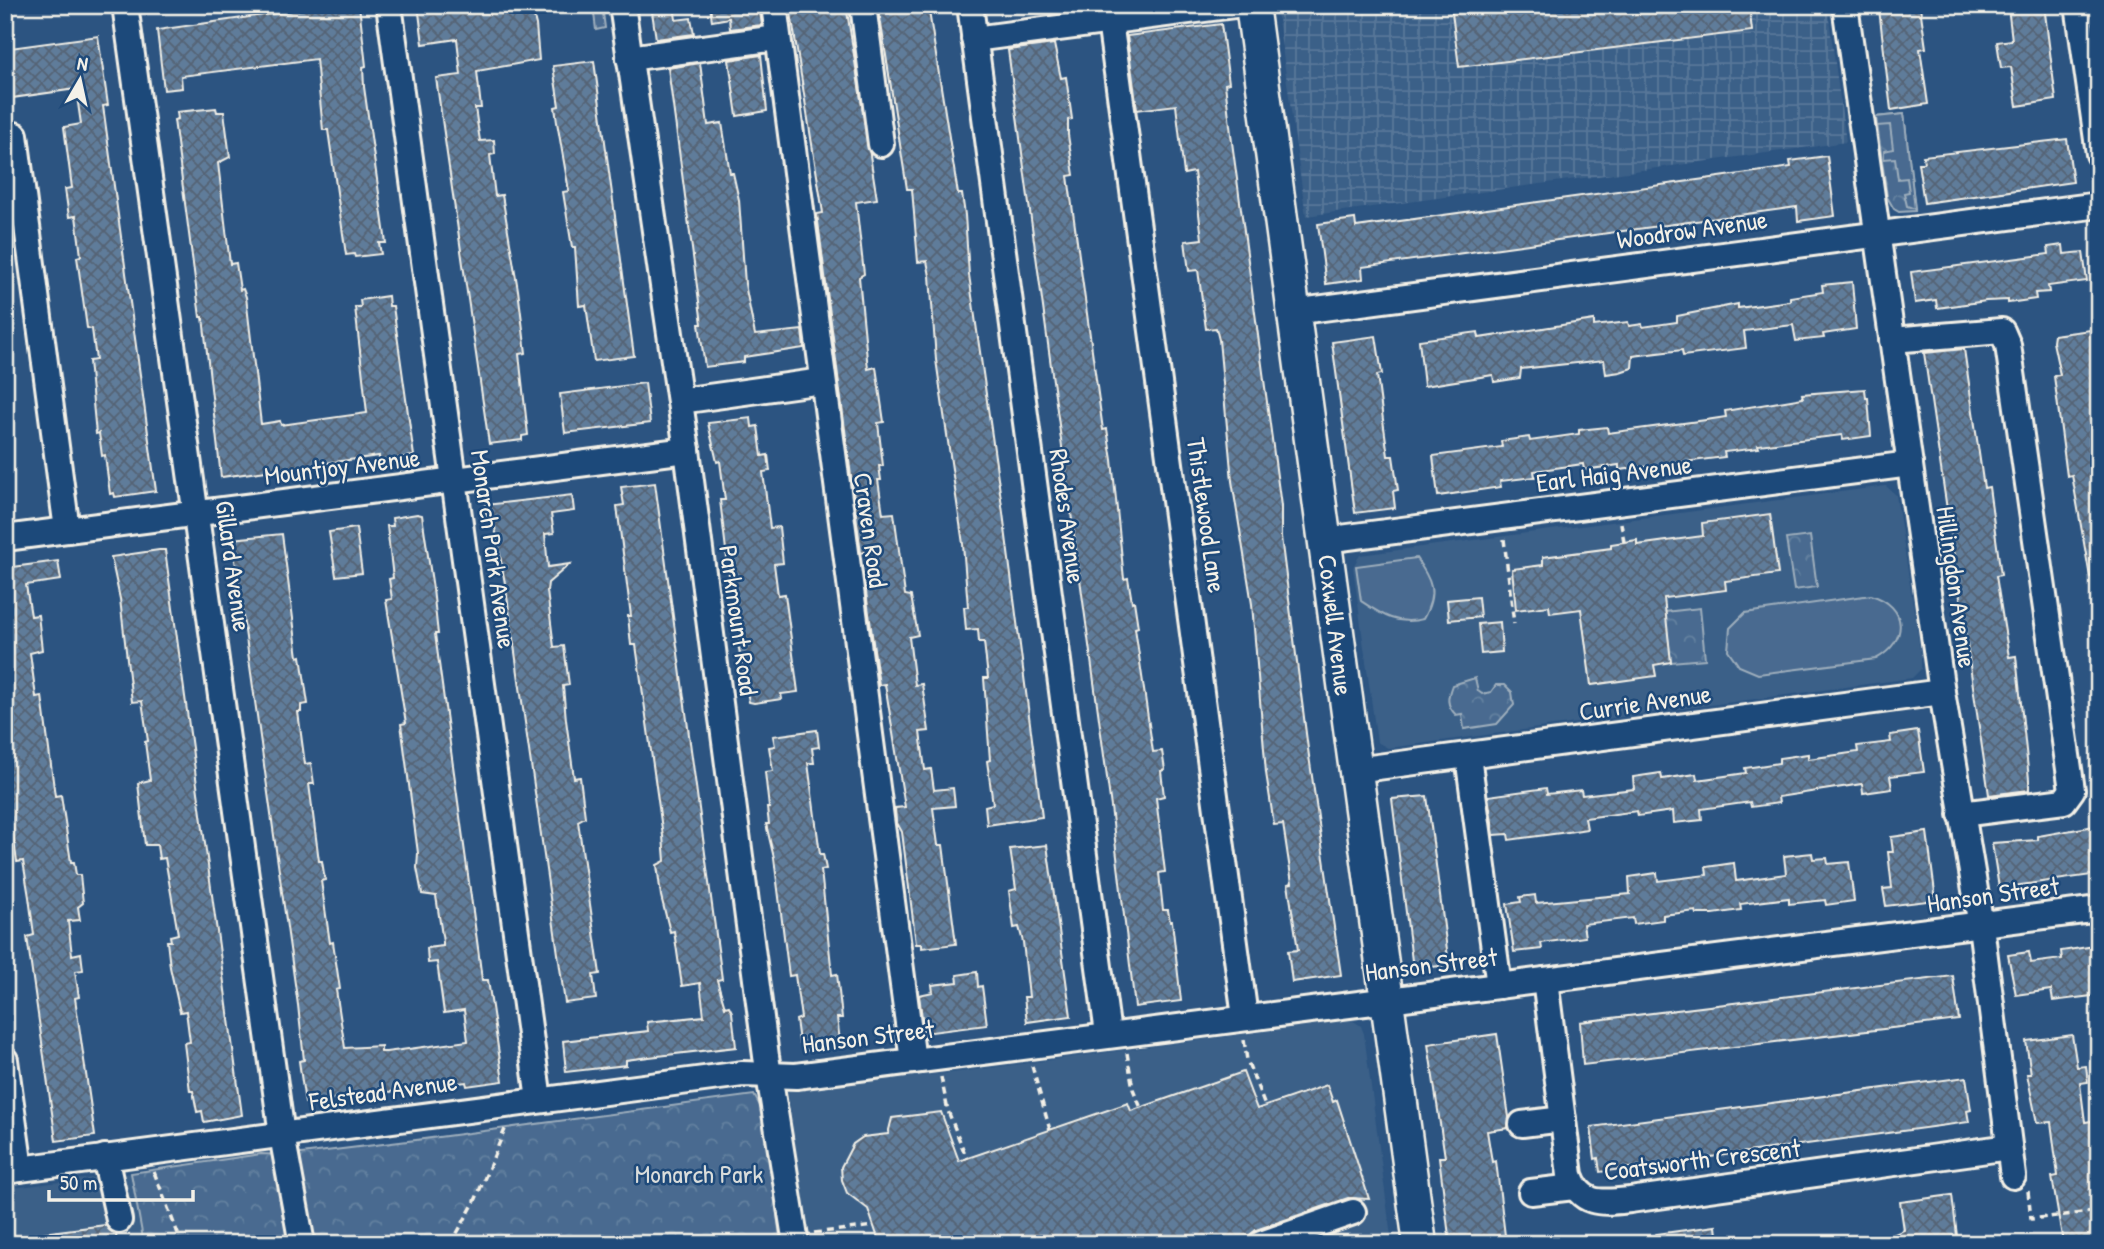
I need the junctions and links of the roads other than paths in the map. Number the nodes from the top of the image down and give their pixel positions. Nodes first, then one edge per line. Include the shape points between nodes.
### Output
1 (125, 5) edge
2 (389, 5) edge
3 (622, 5) edge
4 (774, 5) edge
5 (863, 5) edge
6 (970, 5) edge
7 (1235, 5) edge
8 (1252, 5) edge
9 (1845, 5) edge
10 (2077, 5) edge
11 (1190, 8) edge
12 (1110, 21) junction
13 (776, 38) junction
14 (974, 39) junction
15 (629, 58) junction
16 (5, 137) edge
17 (881, 144) dead end
18 (2099, 154) edge
19 (2099, 205) edge
20 (1876, 234) junction
21 (1293, 312) junction
22 (1892, 340) junction
23 (822, 381) junction
24 (680, 401) junction
25 (687, 450) junction
26 (1910, 464) junction
27 (455, 481) junction
28 (197, 515) junction
29 (67, 530) junction
30 (5, 538) edge
31 (1325, 540) junction
32 (1942, 692) junction
33 (1468, 756) junction
34 (1355, 770) junction
35 (1961, 814) junction
36 (2099, 909) edge
37 (1981, 926) junction
38 (1545, 980) junction
39 (1499, 986) junction
40 (1387, 999) junction
41 (1244, 1024) junction
42 (1117, 1041) junction
43 (5, 1060) edge
44 (913, 1061) junction
45 (769, 1076) junction
46 (539, 1100) junction
47 (1563, 1119) junction
48 (1522, 1124) dead end
49 (282, 1135) junction
50 (2009, 1147) junction
51 (105, 1157) junction
52 (13, 1170) edge
53 (2020, 1179) road end
54 (1574, 1187) junction
55 (1531, 1192) dead end
56 (1353, 1212) dead end
57 (119, 1220) dead end
58 (795, 1240) edge
59 (302, 1244) edge
60 (1261, 1244) edge
61 (1420, 1244) edge

1 - 28 street, Gillard Avenue
2 - 27 street, Monarch Park Avenue
3 - 15 street, Parkmount Road
4 - 13 street, Craven Road
5 - 17 street
6 - 14 street, Rhodes Avenue
7 - 11 street
8 - 21 main road, Coxwell Avenue
9 - 20 street, Hillingdon Avenue
10 - 18 street
11 - 12 street
12 - 14 street
12 - 41 street, Thistlewood Lane
13 - 15 street
13 - 23 street, Craven Road
14 - 42 street, Rhodes Avenue
15 - 24 street, Parkmount Road
16 - 29 street via 15,135
19 - 20 street, Woodrow Avenue
20 - 21 street, Woodrow Avenue
20 - 22 street, Hillingdon Avenue
21 - 31 main road, Coxwell Avenue
22 - 26 street, Hillingdon Avenue
22 - 35 street via 2002,331 2012,372 2072,790 2064,801
23 - 24 street
23 - 44 street, Craven Road
24 - 25 street, Parkmount Road
25 - 27 street, Mountjoy Avenue
25 - 45 street, Parkmount Road
26 - 31 street, Earl Haig Avenue
26 - 32 street, Hillingdon Avenue
27 - 28 street, Mountjoy Avenue
27 - 46 street, Monarch Park Avenue
28 - 29 street, Mountjoy Avenue
28 - 49 street, Gillard Avenue
29 - 30 street, Mountjoy Avenue
31 - 34 main road, Coxwell Avenue
32 - 33 street, Currie Avenue
32 - 35 street, Hillingdon Avenue
33 - 34 street, Currie Avenue
33 - 39 street
34 - 40 main road, Coxwell Avenue
35 - 37 street, Hillingdon Avenue
36 - 37 street, Hanson Street
37 - 38 street, Hanson Street
37 - 50 street, Hillingdon Avenue
38 - 39 street, Hanson Street
38 - 47 street, Coatsworth Crescent
39 - 40 street, Hanson Street
40 - 41 street, Hanson Street
40 - 61 main road, Coxwell Avenue
41 - 42 street, Hanson Street
42 - 44 street, Hanson Street
43 - 52 street
44 - 45 street, Hanson Street
45 - 46 street, Felstead Avenue via 742,1074
45 - 58 street, Parkmount Road
46 - 49 street, Felstead Avenue
47 - 48 street
47 - 54 street, Coatsworth Crescent
49 - 51 street, Felstead Avenue
49 - 59 street, Gillard Avenue
50 - 53 street, Hillingdon Avenue
50 - 54 street, Coatsworth Crescent via 1598,1203 1584,1198
51 - 52 street, Felstead Avenue
51 - 57 street
54 - 55 street
56 - 60 street

